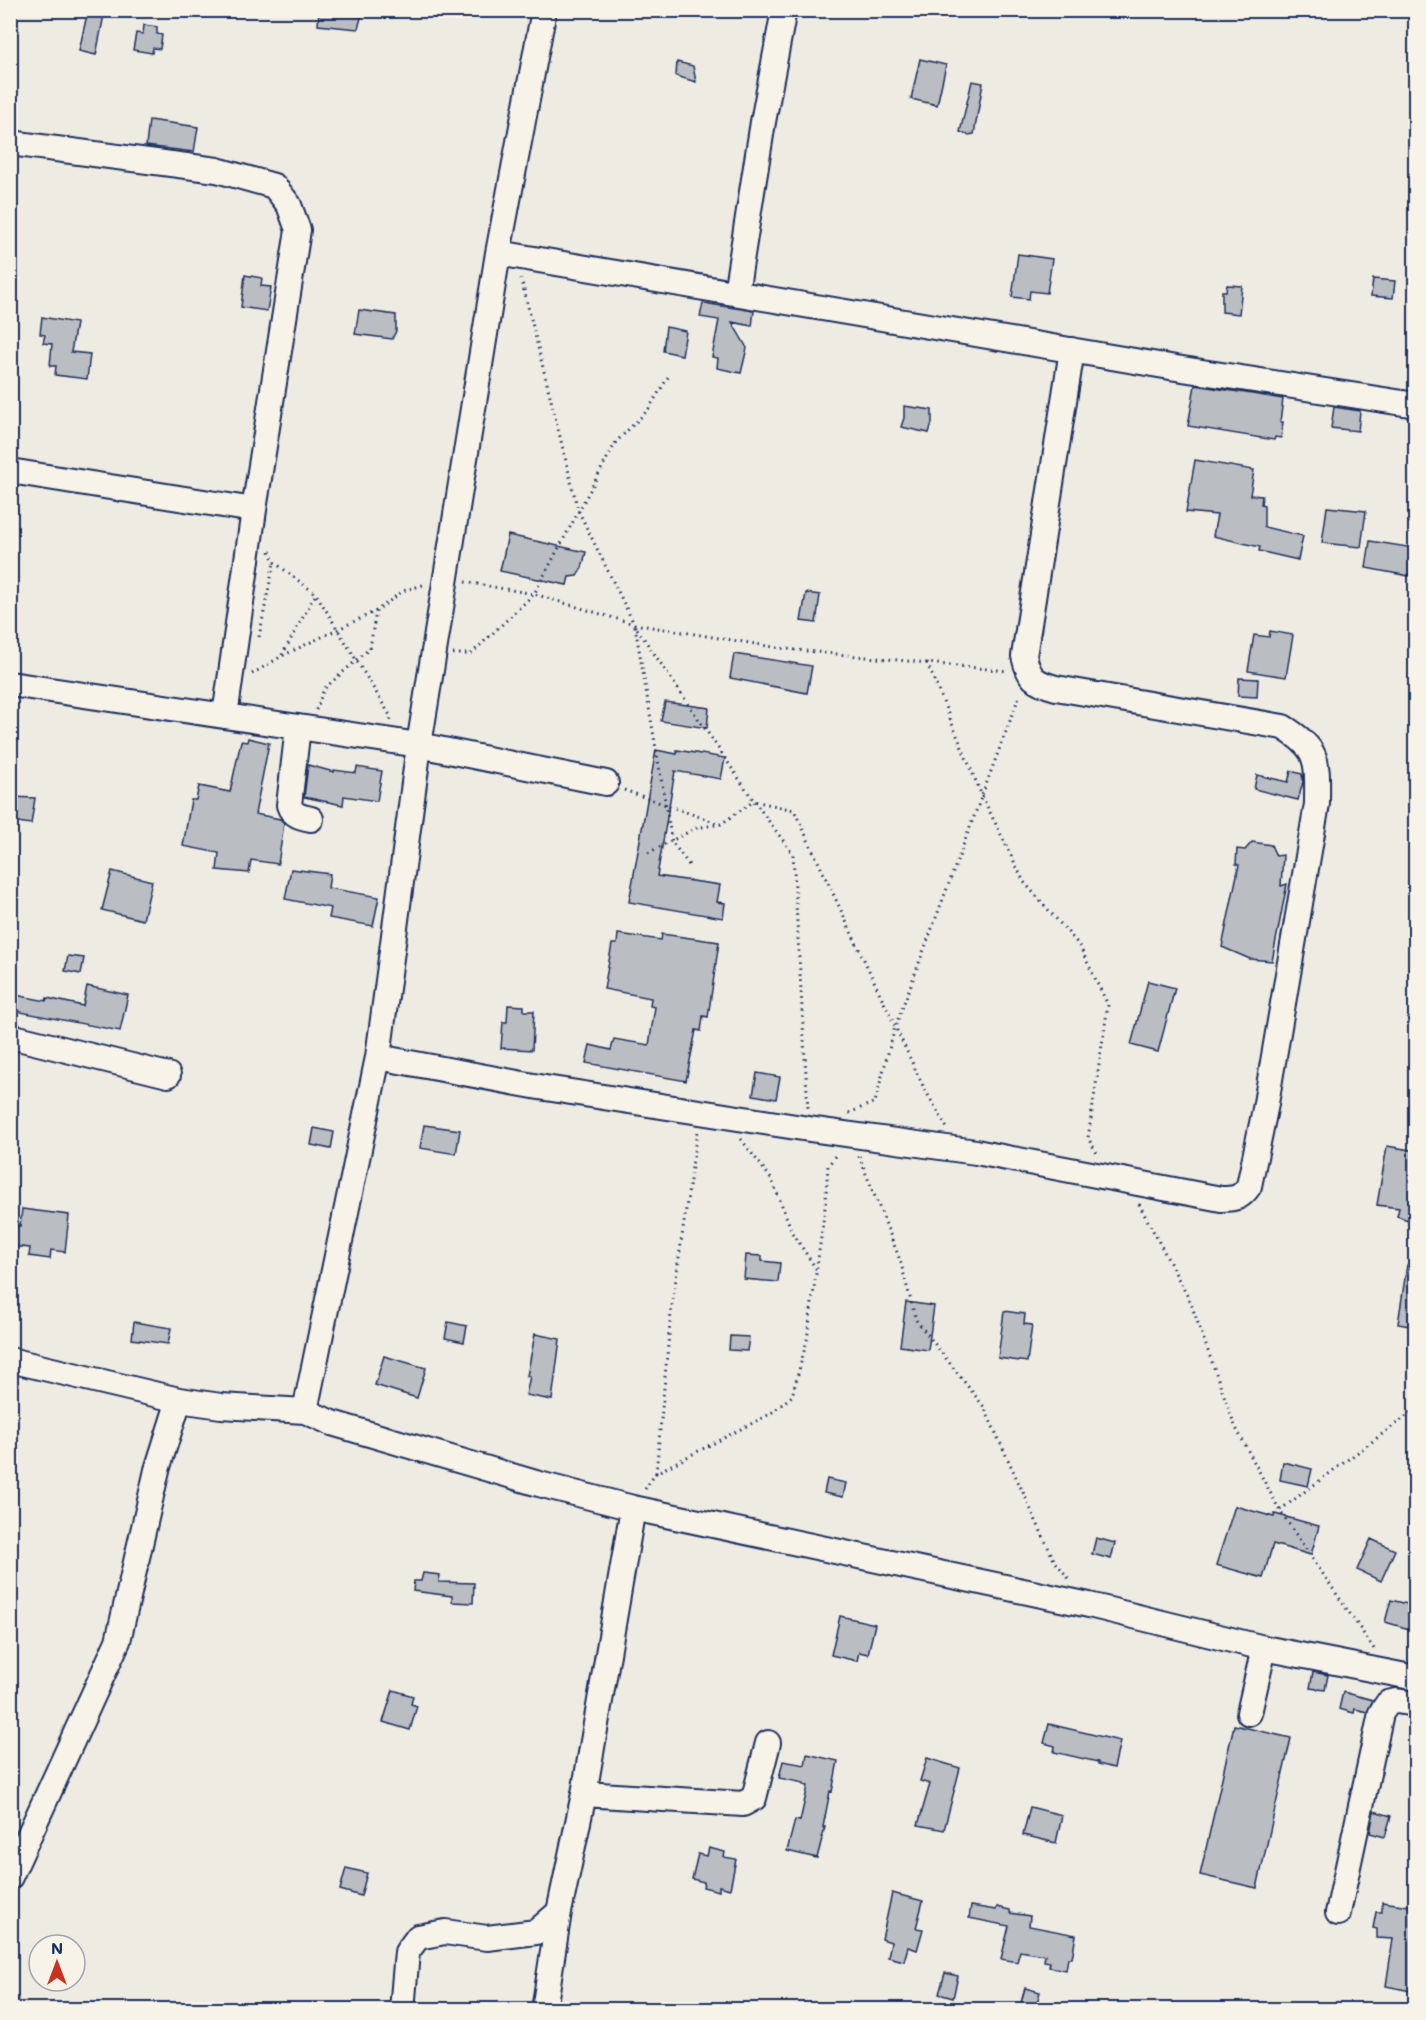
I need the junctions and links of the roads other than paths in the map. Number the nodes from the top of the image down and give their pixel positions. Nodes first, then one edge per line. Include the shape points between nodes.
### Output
1 (544, 10) edge
2 (784, 10) edge
3 (10, 143) edge
4 (507, 254) junction
5 (736, 293) junction
6 (1072, 350) junction
7 (1416, 405) edge
8 (10, 471) edge
9 (254, 510) junction
10 (10, 684) edge
11 (225, 716) junction
12 (303, 727) junction
13 (419, 745) junction
14 (606, 783) road end
15 (311, 819) dead end
16 (10, 1036) edge
17 (378, 1057) junction
18 (168, 1075) dead end
19 (10, 1360) edge
20 (179, 1400) junction
21 (305, 1411) junction
22 (633, 1508) junction
23 (1264, 1648) junction
24 (1416, 1678) edge
25 (1416, 1704) edge
26 (1249, 1713) dead end
27 (768, 1743) dead end
28 (584, 1794) junction
29 (10, 1877) edge
30 (559, 1912) junction
31 (1338, 1913) dead end
32 (402, 2010) edge
33 (544, 2010) edge

1 - 4 street
2 - 5 street
3 - 9 street via 217,170 274,186 289,205 298,230
4 - 5 street
4 - 13 street
5 - 6 street
6 - 7 street
6 - 17 street via 1024,656 1028,673 1040,684 1056,688 1283,727 1312,750 1317,772 1317,804 1264,1109 1249,1186 1243,1196 1221,1199 847,1125 809,1129 538,1087
8 - 9 street
9 - 11 street
10 - 11 street
11 - 12 street
12 - 13 street
12 - 15 street via 289,805 297,815
13 - 14 street
13 - 17 street
16 - 18 street
17 - 21 street
19 - 20 street
20 - 21 street
20 - 29 street via 157,1470 118,1641
21 - 22 street via 332,1423 470,1464
22 - 23 street via 1089,1605
22 - 28 street
23 - 24 street
23 - 26 street
25 - 31 street via 1388,1703 1381,1713
27 - 28 street via 754,1798 743,1804
28 - 30 street
30 - 32 street via 536,1932 487,1938 445,1932 418,1937 407,1952
30 - 33 street

